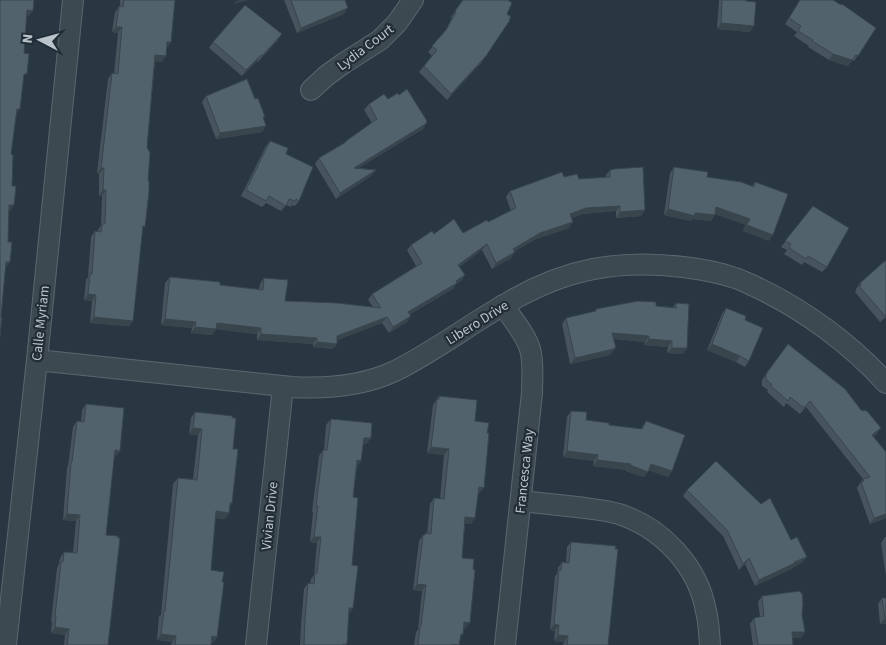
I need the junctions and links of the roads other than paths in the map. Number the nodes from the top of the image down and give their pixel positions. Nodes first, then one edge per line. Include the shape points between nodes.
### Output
1 (72, 0) edge
2 (413, 0) edge
3 (311, 90) dead end
4 (503, 305) junction
5 (37, 360) junction
6 (886, 383) edge
7 (283, 386) junction
8 (521, 501) junction
9 (6, 645) edge
10 (256, 645) edge
11 (505, 645) edge
12 (710, 645) edge

1 - 5 street, Calle Myriam
2 - 3 street, Lydia Court via 398,23 380,40 326,76
4 - 6 street, Libero Drive via 556,279 608,266 639,264 701,269 735,278 789,304 845,345
4 - 7 street, Libero Drive via 395,371 371,380 316,389
4 - 8 street, Francesca Way via 524,335 533,369
5 - 7 street, Libero Drive
5 - 9 street, Calle Myriam
7 - 10 street, Vivian Drive
8 - 11 street, Francesca Way
8 - 12 street via 618,514 660,536 676,551 699,588 706,610

